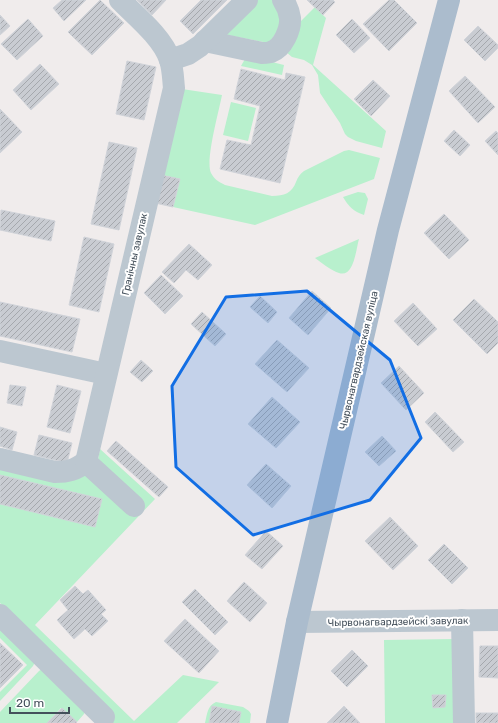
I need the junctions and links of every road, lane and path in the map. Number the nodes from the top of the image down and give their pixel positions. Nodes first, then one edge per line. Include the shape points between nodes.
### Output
1 (120, 0) edge
2 (247, 0) edge
3 (283, 0) edge
4 (449, 0) edge
5 (205, 41) junction
6 (170, 60) junction
7 (0, 351) edge
8 (106, 374) junction
9 (0, 459) edge
10 (86, 462) junction
11 (134, 506) dead end
12 (0, 615) edge
13 (462, 620) junction
14 (498, 620) edge
15 (297, 622) junction
16 (104, 717) dead end
17 (277, 723) edge
18 (464, 723) edge

1 - 6 street, Гранічны завулак via 155,36
2 - 5 street
3 - 5 street via 290,19 288,32 278,48 271,52 262,53
4 - 15 main road, Чырвонагвардзейская вуліца via 388,230
5 - 6 street via 188,54
6 - 8 street, Гранічны завулак via 174,88 172,98
7 - 8 street
8 - 10 street, Гранічны завулак
9 - 10 street via 54,472 71,470
10 - 11 street
12 - 16 street
13 - 14 street, Чырвонагвардзейскі завулак
13 - 15 street, Чырвонагвардзейскі завулак
13 - 18 street
15 - 17 main road, Чырвонагвардзейская вуліца

